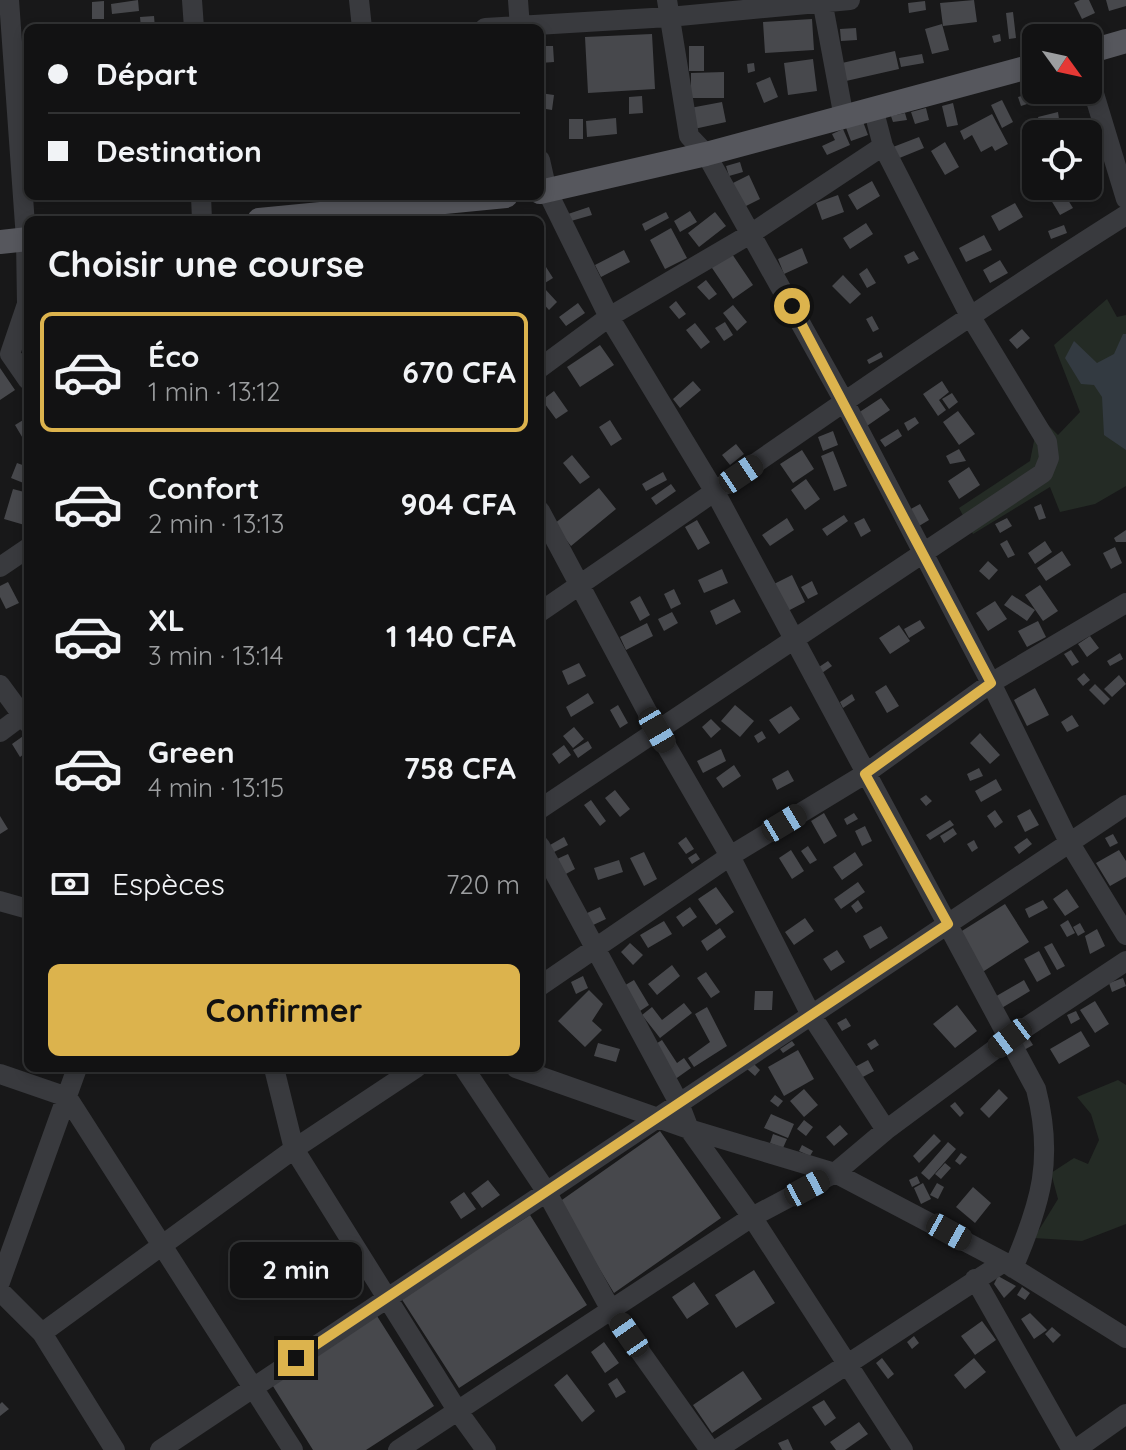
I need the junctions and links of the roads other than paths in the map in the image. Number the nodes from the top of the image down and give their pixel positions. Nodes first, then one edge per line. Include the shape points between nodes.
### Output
1 (9, 0) edge
2 (192, 0) edge
3 (359, 0) edge
4 (518, 0) edge
5 (850, 0) edge
6 (822, 2) edge
7 (668, 9) edge
8 (194, 24) edge
9 (362, 24) edge
10 (520, 24) edge
11 (537, 24) edge
12 (1126, 41) edge
13 (1102, 48) edge
14 (1022, 69) edge
15 (15, 71) edge
16 (1097, 104) edge
17 (873, 108) junction
18 (844, 118) junction
19 (883, 146) junction
20 (706, 154) junction
21 (544, 191) edge
22 (24, 197) edge
23 (1126, 199) edge
24 (465, 200) edge
25 (373, 209) edge
26 (1126, 215) edge
27 (300, 216) edge
28 (752, 233) junction
29 (24, 239) edge
30 (0, 242) edge
31 (24, 311) edge
32 (969, 314) junction
33 (609, 317) junction
34 (24, 345) edge
35 (3, 360) edge
36 (544, 365) edge
37 (24, 377) edge
38 (845, 403) junction
39 (715, 492) junction
40 (544, 518) edge
41 (24, 551) edge
42 (921, 553) junction
43 (0, 567) edge
44 (580, 585) junction
45 (544, 609) edge
46 (1124, 609) edge
47 (794, 638) junction
48 (991, 683) junction
49 (0, 685) edge
50 (24, 714) edge
51 (24, 717) edge
52 (657, 730) junction
53 (0, 732) edge
54 (865, 774) junction
55 (1126, 805) edge
56 (544, 806) edge
57 (1069, 842) junction
58 (544, 853) edge
59 (730, 856) junction
60 (0, 883) edge
61 (15, 905) edge
62 (948, 924) junction
63 (1126, 935) edge
64 (596, 949) junction
65 (1126, 961) edge
66 (544, 983) edge
67 (811, 1015) junction
68 (1010, 1038) junction
69 (76, 1072) edge
70 (275, 1072) edge
71 (410, 1072) edge
72 (467, 1072) edge
73 (528, 1072) edge
74 (0, 1074) edge
75 (67, 1097) junction
76 (679, 1103) junction
77 (659, 1116) junction
78 (689, 1129) junction
79 (886, 1130) junction
80 (294, 1149) junction
81 (835, 1173) junction
82 (546, 1191) junction
83 (752, 1217) junction
84 (163, 1248) junction
85 (1009, 1265) junction
86 (975, 1279) junction
87 (0, 1282) edge
88 (0, 1291) edge
89 (387, 1295) junction
90 (612, 1312) junction
91 (42, 1333) junction
92 (1126, 1338) edge
93 (846, 1364) junction
94 (251, 1389) junction
95 (457, 1410) junction
96 (1126, 1414) edge
97 (115, 1450) edge
98 (160, 1450) edge
99 (293, 1450) edge
100 (398, 1450) edge
101 (486, 1450) edge
102 (713, 1450) edge
103 (903, 1450) edge
104 (1074, 1450) edge

1 - 15 street
2 - 8 street
3 - 9 street
4 - 10 street
5 - 6 street
6 - 7 street
6 - 18 street
7 - 11 street
7 - 20 street via 689,136
12 - 13 main road
14 - 17 main road
15 - 22 street
16 - 23 street
17 - 18 main road
17 - 19 street
18 - 20 main road
19 - 28 street
19 - 32 street
20 - 21 main road
20 - 28 street
21 - 33 street
24 - 25 main road
25 - 27 main road
26 - 32 street
28 - 33 street
28 - 38 street
29 - 30 main road
31 - 35 street
32 - 38 street
32 - 42 street via 1047,442 1049,458 1043,473
33 - 36 street
33 - 39 street
34 - 35 street
35 - 37 street
38 - 39 street
38 - 42 street
39 - 44 street
39 - 47 street
40 - 44 street
41 - 43 street
42 - 47 street
42 - 48 street
44 - 45 street
44 - 52 street
46 - 48 street
47 - 52 street
47 - 54 street
48 - 54 street
48 - 57 street
49 - 50 street
51 - 53 street
52 - 56 street
52 - 59 street
54 - 59 street
54 - 62 street
55 - 57 street
57 - 62 street
57 - 63 street
58 - 64 street
59 - 64 street
59 - 67 street
60 - 61 street
62 - 67 street
62 - 68 street
64 - 66 street
64 - 76 street
65 - 68 street
67 - 76 street
67 - 79 street
68 - 79 street
68 - 85 street via 1036,1089 1045,1124 1042,1194
69 - 75 street
70 - 80 street
71 - 80 street
72 - 82 street
73 - 77 street
74 - 75 street
75 - 84 street
75 - 87 street
76 - 77 street
76 - 78 street
77 - 78 street
77 - 82 street
78 - 81 street
78 - 83 street
79 - 81 street
80 - 84 street
80 - 89 street
81 - 83 street
81 - 85 street
82 - 89 street
82 - 90 street
83 - 90 street
83 - 93 street
84 - 91 street
84 - 94 street
85 - 86 street
85 - 92 street
86 - 93 street
86 - 104 street
88 - 91 street
89 - 94 street
89 - 95 street
90 - 95 street
90 - 102 street
91 - 97 street
93 - 102 street
93 - 103 street
94 - 98 street
94 - 99 street
95 - 100 street
95 - 101 street
96 - 104 street

